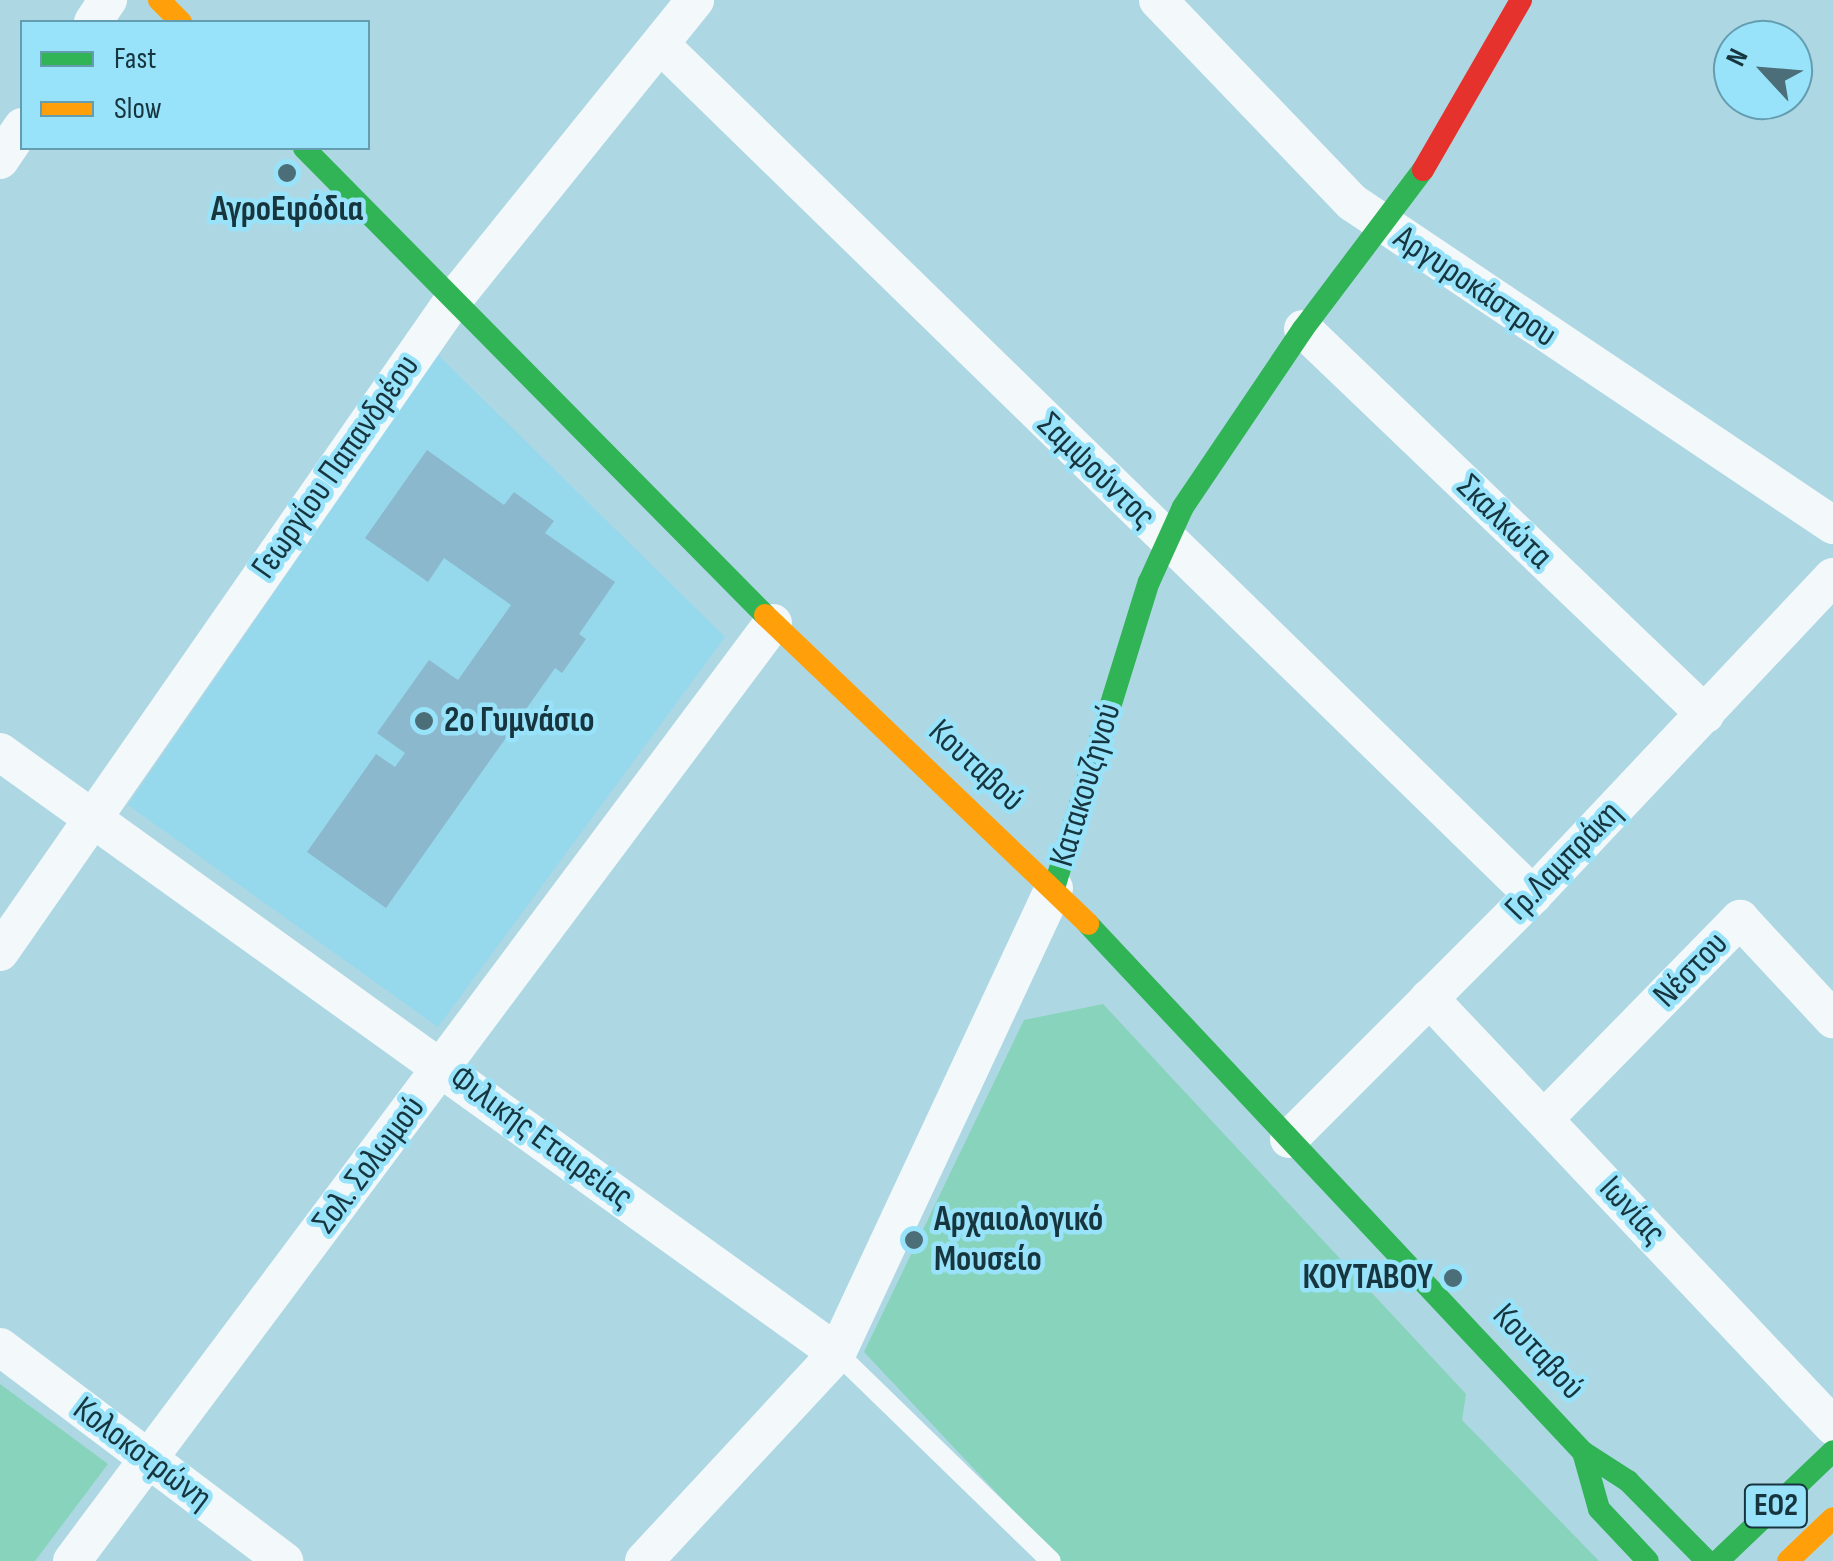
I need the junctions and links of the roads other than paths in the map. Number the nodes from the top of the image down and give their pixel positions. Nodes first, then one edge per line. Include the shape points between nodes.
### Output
1 (159, 0) edge
2 (695, 0) edge
3 (1158, 0) edge
4 (1521, 0) edge
5 (179, 20) edge
6 (661, 45) junction
7 (20, 129) edge
8 (306, 150) edge
9 (0, 160) edge
10 (1382, 225) junction
11 (454, 299) junction
12 (1303, 329) junction
13 (1833, 525) edge
14 (1167, 541) junction
15 (1833, 577) edge
16 (773, 623) junction
17 (1705, 714) junction
18 (0, 752) edge
19 (92, 816) junction
20 (1054, 888) junction
21 (1533, 895) junction
22 (0, 952) edge
23 (1429, 998) junction
24 (1833, 1019) edge
25 (443, 1068) junction
26 (1546, 1118) junction
27 (1290, 1139) junction
28 (0, 1347) edge
29 (838, 1353) junction
30 (1833, 1426) edge
31 (1833, 1451) edge
32 (1583, 1452) junction
33 (148, 1458) junction
34 (1833, 1518) edge
35 (72, 1561) edge
36 (284, 1561) edge
37 (644, 1561) edge
38 (1051, 1561) edge
39 (1648, 1561) edge
40 (1707, 1561) edge
41 (1718, 1561) edge
42 (1788, 1561) edge

1 - 5 street
2 - 6 street, Γεωργίου Παπανδρέου
3 - 10 street, Αργυροκάστρου via 1302,155
4 - 10 street, Κατακουζηνού via 1437,149
6 - 11 street, Γεωργίου Παπανδρέου
6 - 14 street, Σαμψούντος
7 - 9 street
8 - 11 street, Κουταβού
10 - 12 street, Κατακουζηνού
10 - 13 street, Αργυροκάστρου
11 - 16 street, Κουταβού
11 - 19 street, Γεωργίου Παπανδρέου
12 - 14 street, Κατακουζηνού via 1206,468
12 - 17 street, Σκαλκώτα
14 - 20 street, Κατακουζηνού
14 - 21 street, Σαμψούντος
15 - 17 street, Γρ.Λαμπράκη
16 - 20 street, Κουταβού
16 - 25 street, Σολ. Σολωμού
17 - 21 street, Γρ.Λαμπράκη
18 - 19 street, Φιλικής Εταιρείας
19 - 22 street, Γεωργίου Παπανδρέου
19 - 25 street, Φιλικής Εταιρείας
20 - 27 street, Κουταβού
20 - 29 street, Κατακουζηνού
21 - 23 street, Γρ.Λαμπράκη
23 - 26 street, Ιωνίας
23 - 27 street, Γρ.Λαμπράκη
24 - 26 street, Νέστου via 1740,919
25 - 29 street, Φιλικής Εταιρείας
25 - 33 street, Σολ. Σολωμού
26 - 30 street, Ιωνίας
27 - 32 street, Κουταβού
28 - 33 street, Κολοκοτρώνη
29 - 37 street, Κατακουζηνού
29 - 38 lane, Φιλικής Εταιρείας
31 - 41 street, ΕΟ2
32 - 39 street via 1599,1509
32 - 40 street via 1628,1480
33 - 35 street, Σολ. Σολωμού
33 - 36 street, Κολοκοτρώνη
34 - 42 street, ΕΟ2

